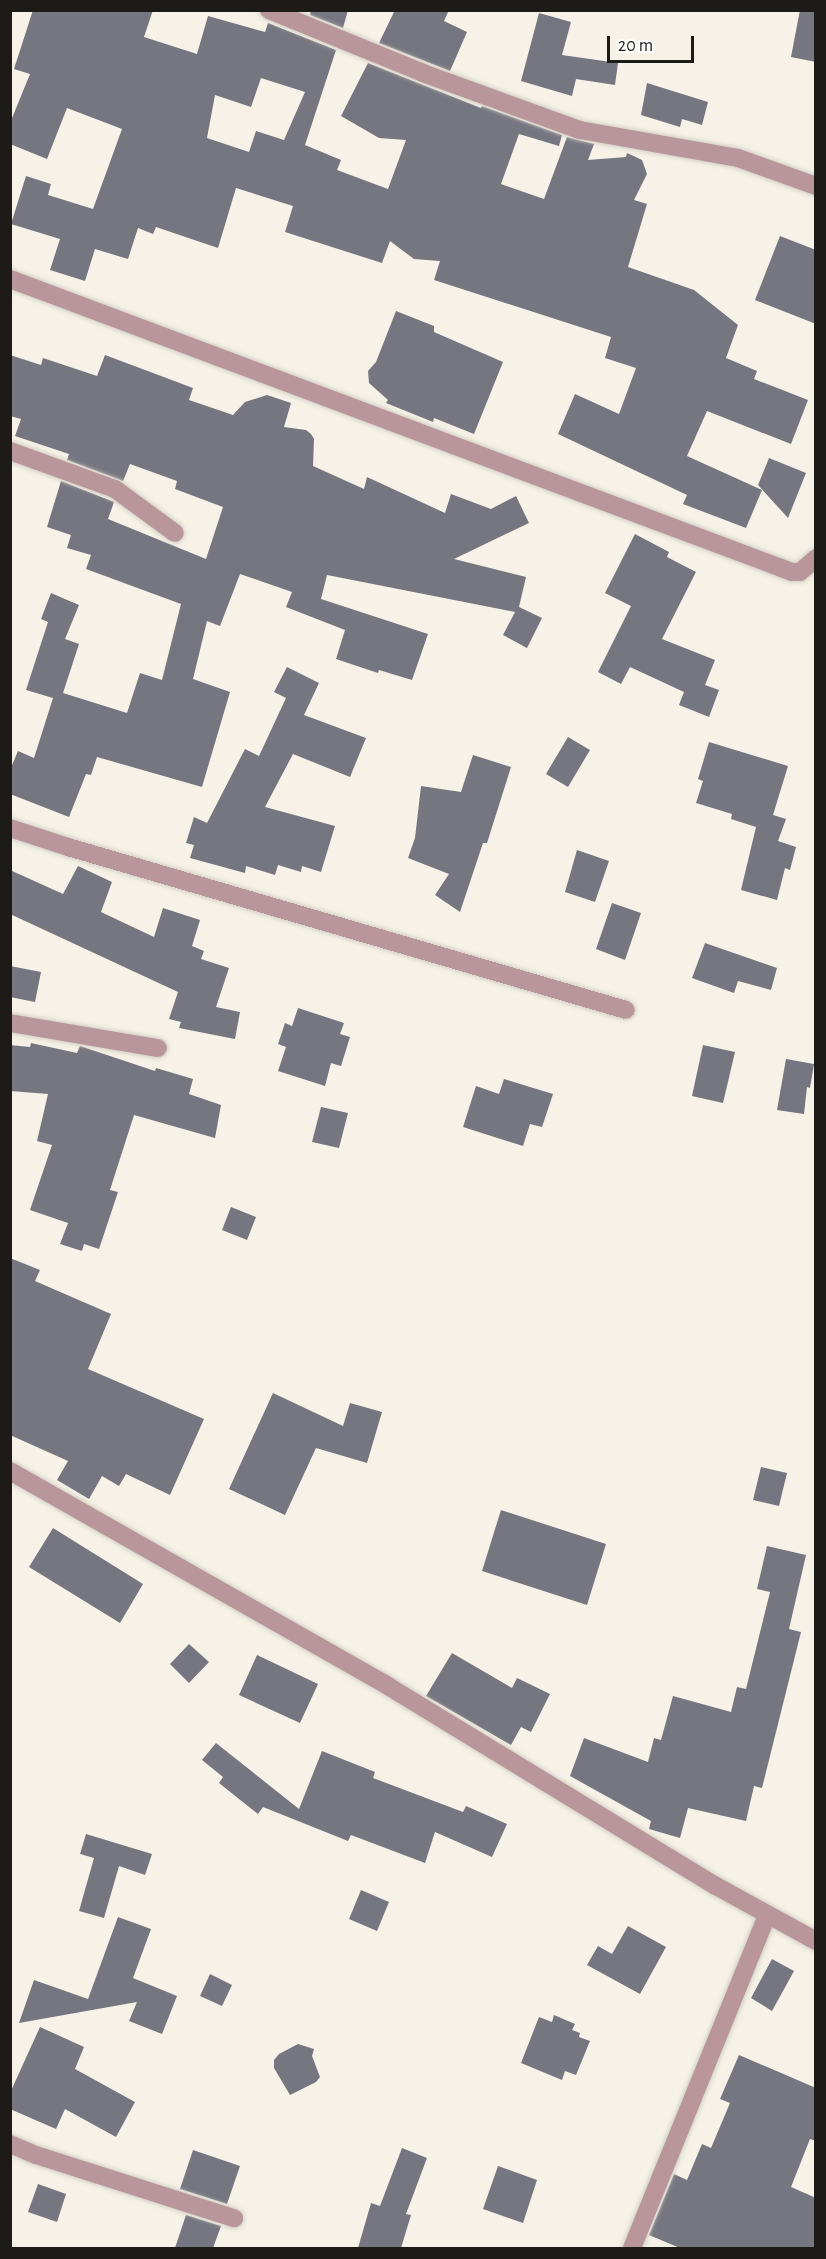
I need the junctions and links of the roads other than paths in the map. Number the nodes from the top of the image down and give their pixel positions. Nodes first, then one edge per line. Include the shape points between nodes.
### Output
1 (269, 10) edge
2 (816, 186) edge
3 (10, 279) edge
4 (10, 451) edge
5 (175, 533) dead end
6 (816, 558) edge
7 (10, 828) edge
8 (626, 1010) dead end
9 (10, 1023) edge
10 (158, 1048) dead end
11 (10, 1471) edge
12 (767, 1916) junction
13 (816, 1941) edge
14 (10, 2144) edge
15 (234, 2218) dead end
16 (632, 2248) edge

1 - 2 street via 423,73 580,130 738,158
3 - 6 street via 792,572 800,572
4 - 5 street via 115,489
7 - 8 street
9 - 10 street
11 - 12 street via 388,1686
12 - 13 street
12 - 16 street
14 - 15 street via 36,2156

